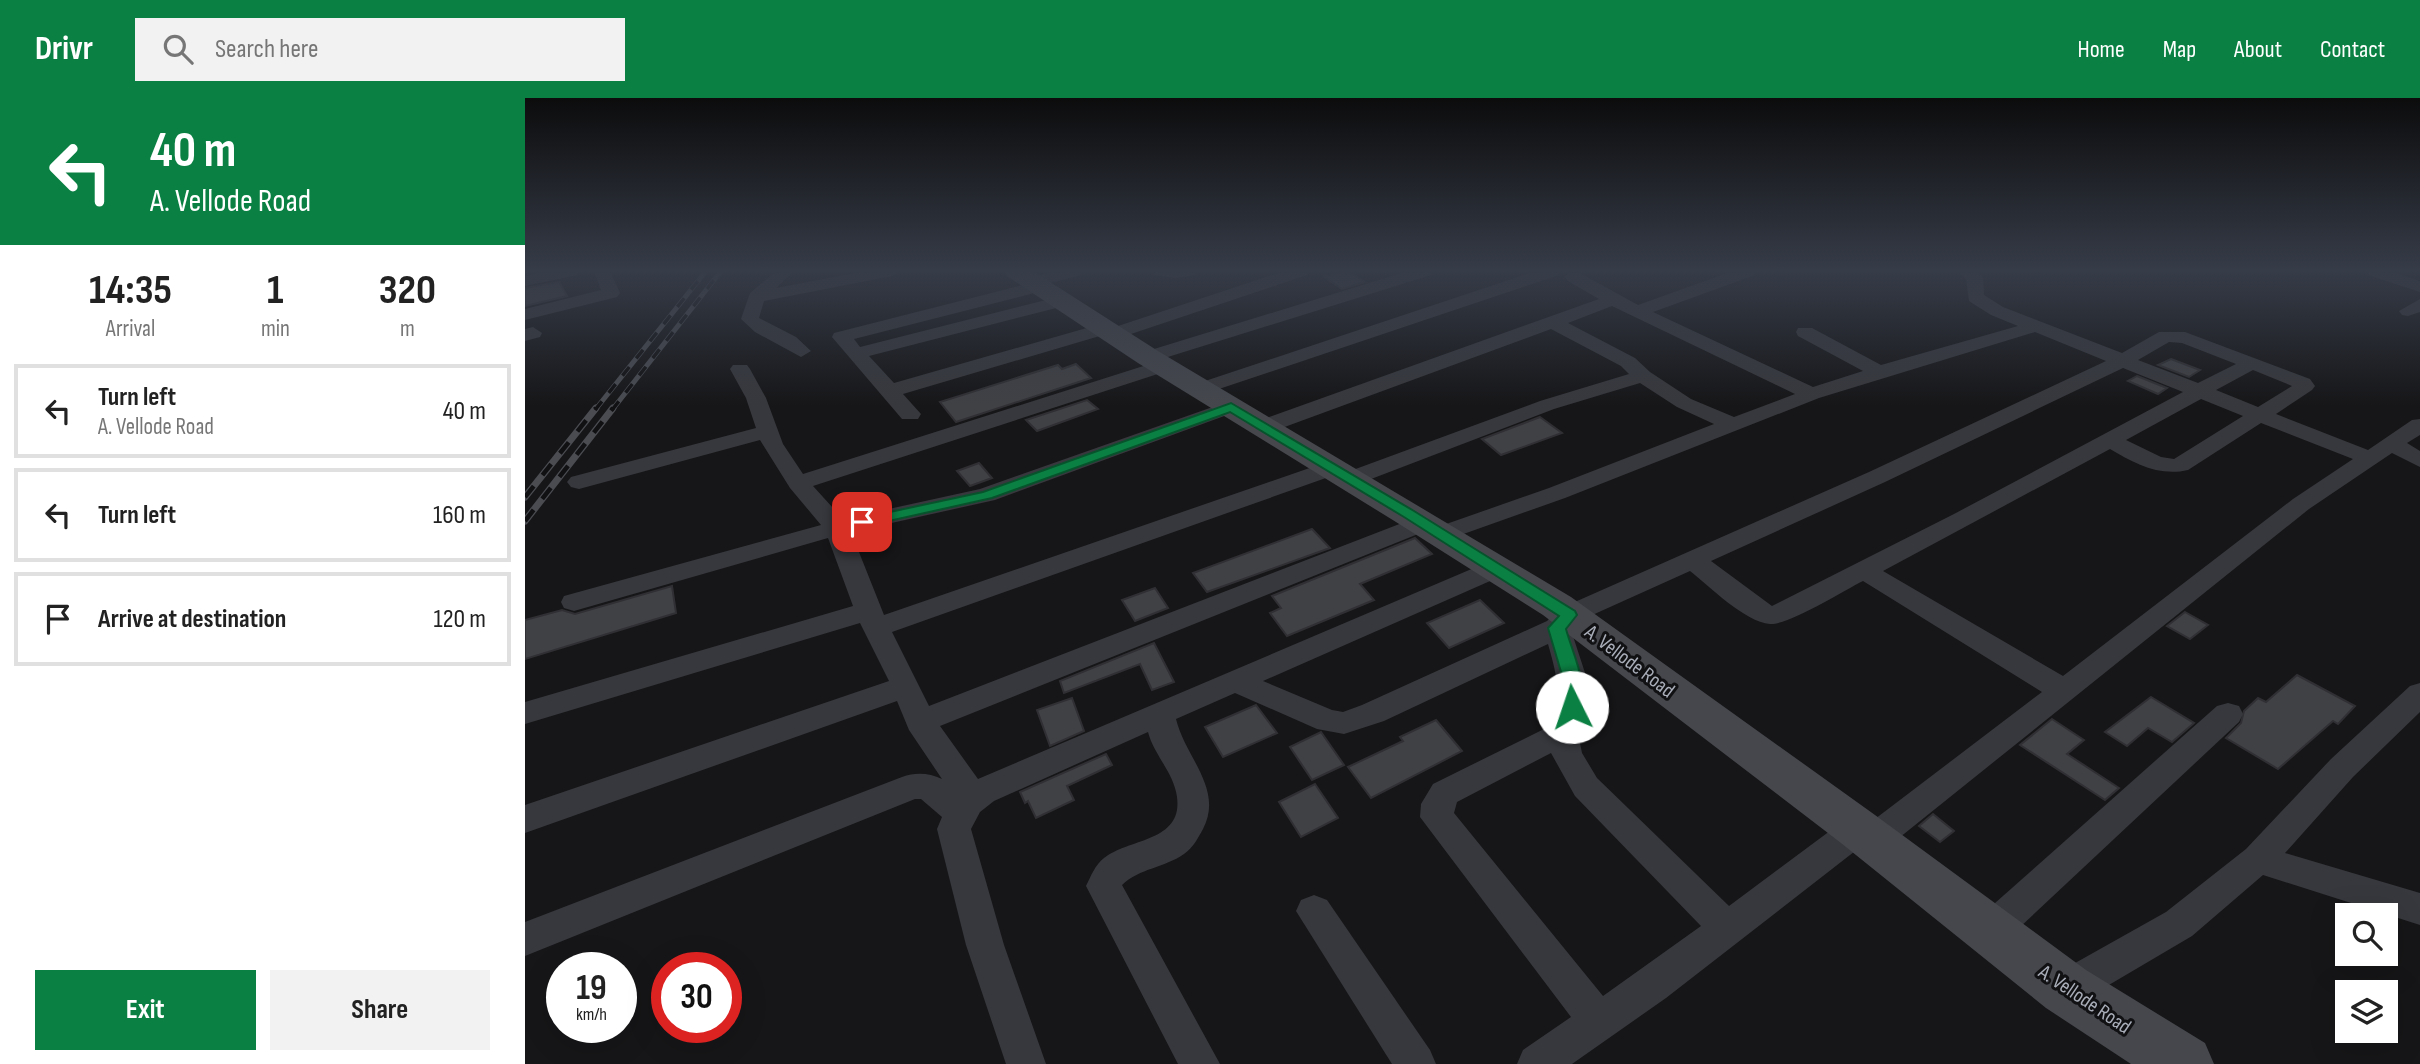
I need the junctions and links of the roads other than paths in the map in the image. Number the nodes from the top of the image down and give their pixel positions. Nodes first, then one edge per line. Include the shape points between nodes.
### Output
1 (750, 316) edge
2 (919, 316) edge
3 (956, 316) edge
4 (1089, 316) edge
5 (1156, 316) edge
6 (1291, 316) edge
7 (1447, 316) edge
8 (1568, 316) edge
9 (1649, 316) edge
10 (2013, 316) edge
11 (1552, 322) junction
12 (2037, 326) junction
13 (1108, 331) junction
14 (1805, 332) dead end
15 (801, 351) dead end
16 (856, 354) junction
17 (2124, 360) junction
18 (1155, 362) junction
19 (2252, 363) junction
20 (740, 369) dead end
21 (1879, 372) junction
22 (1643, 376) junction
23 (2200, 390) junction
24 (890, 391) junction
25 (1812, 394) junction
26 (1232, 407) junction
27 (910, 414) dead end
28 (2260, 415) junction
29 (1734, 425) junction
30 (2420, 425) edge
31 (768, 431) junction
32 (2109, 440) junction
33 (2380, 451) junction
34 (2420, 460) edge
35 (1341, 473) junction
36 (579, 482) dead end
37 (798, 483) junction
38 (837, 528) junction
39 (1433, 528) junction
40 (1692, 560) junction
41 (1497, 568) junction
42 (1863, 570) junction
43 (573, 602) dead end
44 (872, 619) junction
45 (1563, 622) junction
46 (1237, 682) junction
47 (906, 686) junction
48 (2064, 691) junction
49 (2420, 694) edge
50 (525, 713) edge
51 (2228, 714) dead end
52 (1160, 715) junction
53 (920, 722) junction
54 (1563, 733) junction
55 (966, 804) junction
56 (525, 818) edge
57 (1865, 835) junction
58 (2258, 859) junction
59 (2420, 909) edge
60 (1314, 911) dead end
61 (1727, 928) junction
62 (1990, 931) junction
63 (525, 939) edge
64 (2066, 989) junction
65 (1599, 1022) junction
66 (1025, 1064) edge
67 (1200, 1064) edge
68 (1416, 1064) edge
69 (1537, 1064) edge
70 (2184, 1064) edge

1 - 15 street via 753,323 788,338
2 - 16 street via 841,337
3 - 16 street
4 - 13 main road, A. Vellode Road
5 - 13 street
6 - 18 street
7 - 26 street
8 - 11 street
9 - 25 street
10 - 12 street
11 - 22 street via 1627,362
11 - 26 street
12 - 17 street
12 - 21 street
13 - 18 main road, A. Vellode Road
13 - 24 street
14 - 21 street
16 - 24 street
17 - 19 street via 2173,337
17 - 23 street
17 - 40 street
18 - 26 main road, A. Vellode Road
18 - 37 street
19 - 23 street
19 - 28 street via 2305,386
20 - 31 street
21 - 25 street
22 - 29 street via 1684,403
22 - 35 street
23 - 28 street
23 - 32 street
24 - 27 street
25 - 29 street
26 - 35 main road, A. Vellode Road
26 - 38 street via 987,495
28 - 32 street via 2180,465 2169,467
28 - 33 street
29 - 39 street
30 - 33 street
31 - 36 street
31 - 37 street
32 - 42 street
33 - 34 street
33 - 48 street via 2301,504
35 - 39 main road, A. Vellode Road
35 - 44 street
37 - 38 street
38 - 43 street
38 - 44 street
39 - 41 main road, A. Vellode Road
39 - 53 street
40 - 42 street via 1761,612 1772,615
40 - 45 street
41 - 45 main road, A. Vellode Road
41 - 46 street
42 - 48 street
44 - 47 street
44 - 50 street
45 - 46 street via 1344,723 1328,721
45 - 54 street via 1573,682 1572,707
45 - 57 main road, A. Vellode Road
46 - 52 street
47 - 53 street
47 - 56 street
48 - 57 street
49 - 58 street
51 - 62 street
52 - 55 street via 1011,778
52 - 67 street via 1165,737 1187,773 1196,805 1193,819 1170,845 1116,867 1104,886
53 - 55 street
54 - 61 street via 1567,755 1586,787
54 - 65 street via 1445,793 1437,804 1437,817
55 - 63 street via 929,787 913,786
55 - 66 street via 954,829 985,945
57 - 61 street
57 - 62 main road, A. Vellode Road
58 - 59 street
58 - 64 street via 2179,924
60 - 68 street
61 - 65 street
62 - 64 main road, A. Vellode Road
64 - 70 main road, A. Vellode Road
65 - 69 street

